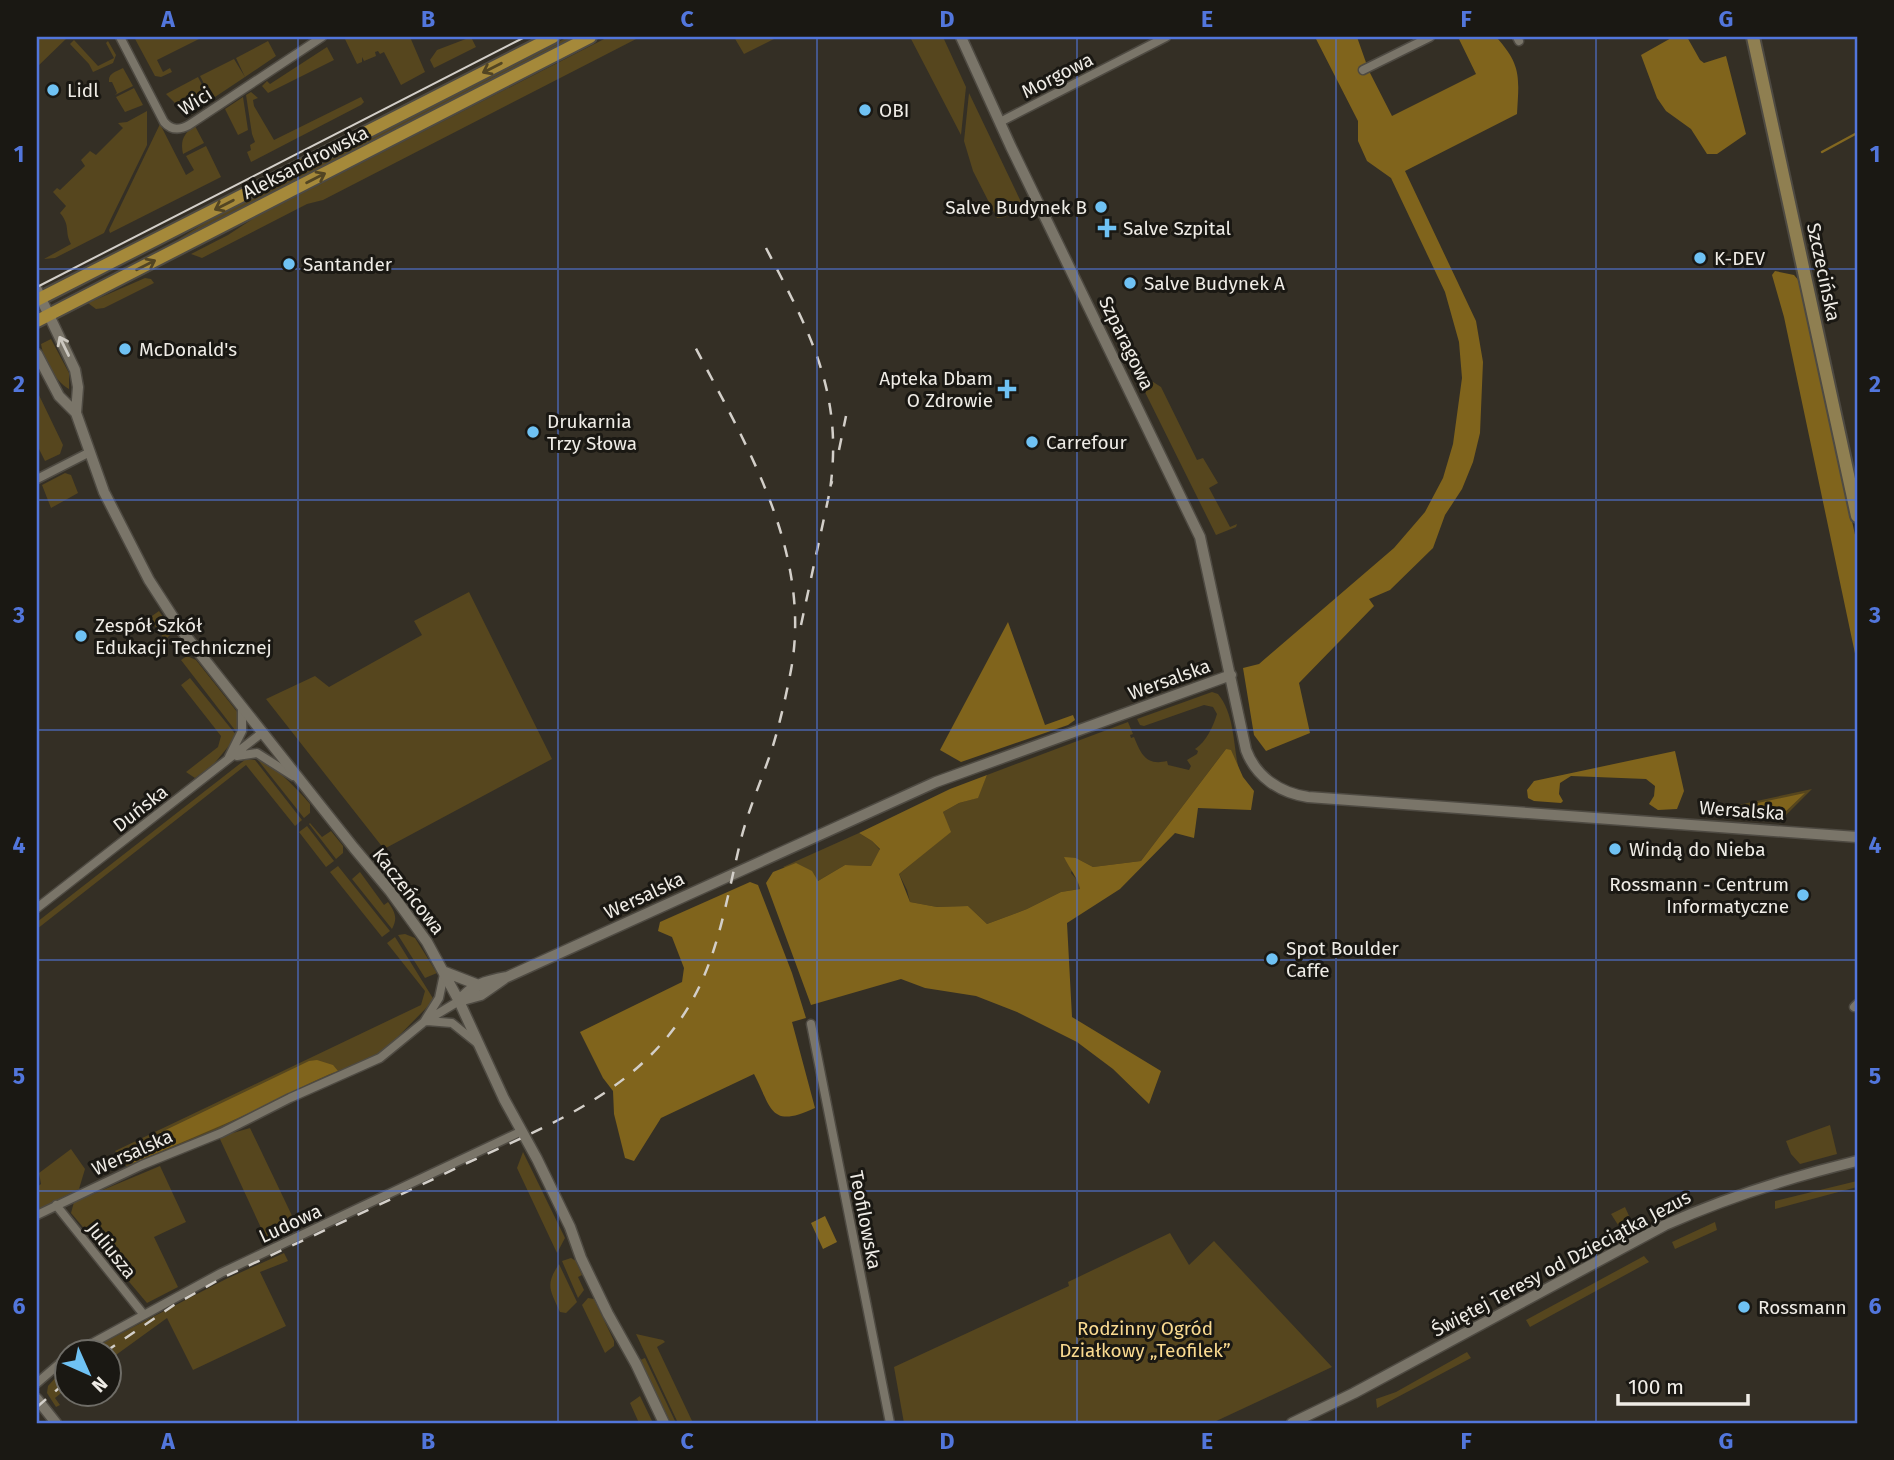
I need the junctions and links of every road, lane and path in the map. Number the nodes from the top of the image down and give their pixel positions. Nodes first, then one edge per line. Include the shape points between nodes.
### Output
1 (120, 37) edge
2 (322, 37) edge
3 (553, 37) edge
4 (590, 37) edge
5 (961, 37) edge
6 (1166, 37) edge
7 (1430, 37) edge
8 (1753, 37) edge
9 (1363, 70) dead end
10 (1000, 122) junction
11 (38, 296) edge
12 (49, 315) junction
13 (37, 321) edge
14 (37, 354) edge
15 (76, 413) junction
16 (90, 452) junction
17 (37, 479) edge
18 (1856, 502) edge
19 (1857, 516) edge
20 (1231, 675) junction
21 (242, 705) junction
22 (263, 732) junction
23 (227, 759) junction
24 (298, 779) junction
25 (1857, 837) edge
26 (37, 908) edge
27 (444, 972) junction
28 (507, 977) junction
29 (476, 984) junction
30 (459, 1001) junction
31 (424, 1022) junction
32 (811, 1024) dead end
33 (477, 1043) junction
34 (522, 1131) junction
35 (1857, 1161) edge
36 (56, 1205) junction
37 (37, 1215) edge
38 (144, 1315) junction
39 (102, 1338) edge
40 (52, 1370) edge
41 (37, 1383) edge
42 (37, 1399) edge
43 (55, 1423) edge
44 (664, 1423) edge
45 (890, 1423) edge
46 (1292, 1423) edge

1 - 2 street, Wici via 164,122 177,129
3 -> 11 main road, Aleksandrowska
12 -> 4 main road, Aleksandrowska
5 - 10 street, Szparagowa
6 - 10 street, Morgowa
7 - 9 street
8 - 18 main road, Szczecińska
10 - 20 street, Szparagowa via 1200,537
11 - 12 street, Kaczeńcowa
12 - 13 main road, Aleksandrowska
15 -> 12 street, Kaczeńcowa via 77,377
14 - 15 street, Kaczeńcowa via 59,396
15 - 16 street, Kaczeńcowa
16 - 17 street
16 - 21 street, Kaczeńcowa via 107,499 164,607
18 - 19 main road, Szczecińska
20 - 25 street, Wersalska via 1251,761 1272,784 1296,795
20 - 28 street, Wersalska via 917,790
21 - 22 street, Kaczeńcowa
21 - 23 street via 242,731
22 - 23 street, Duńska
22 - 24 street, Kaczeńcowa
23 - 24 street via 257,753
23 - 26 street, Duńska
24 - 27 street, Kaczeńcowa via 406,911
27 - 29 street
27 - 30 street, Kaczeńcowa
27 - 31 street, Wersalska via 441,994
28 - 29 street, Wersalska
28 - 30 street, Wersalska via 481,995
29 - 30 street, Wersalska
30 - 31 street, Wersalska
30 - 33 street, Kaczeńcowa
31 - 33 street via 452,1023
31 - 36 street, Wersalska via 380,1058
32 - 45 street, Teofilowska
33 - 34 street, Kaczeńcowa
34 - 38 street, Ludowa via 221,1273
34 - 44 street, Kaczeńcowa
35 - 46 street, Świętej Teresy od Dzieciątka Jezus via 1769,1184 1665,1225
36 - 37 street, Wersalska
36 - 38 street, Juliusza
38 - 39 street, Ludowa
40 - 41 street
42 - 43 street

